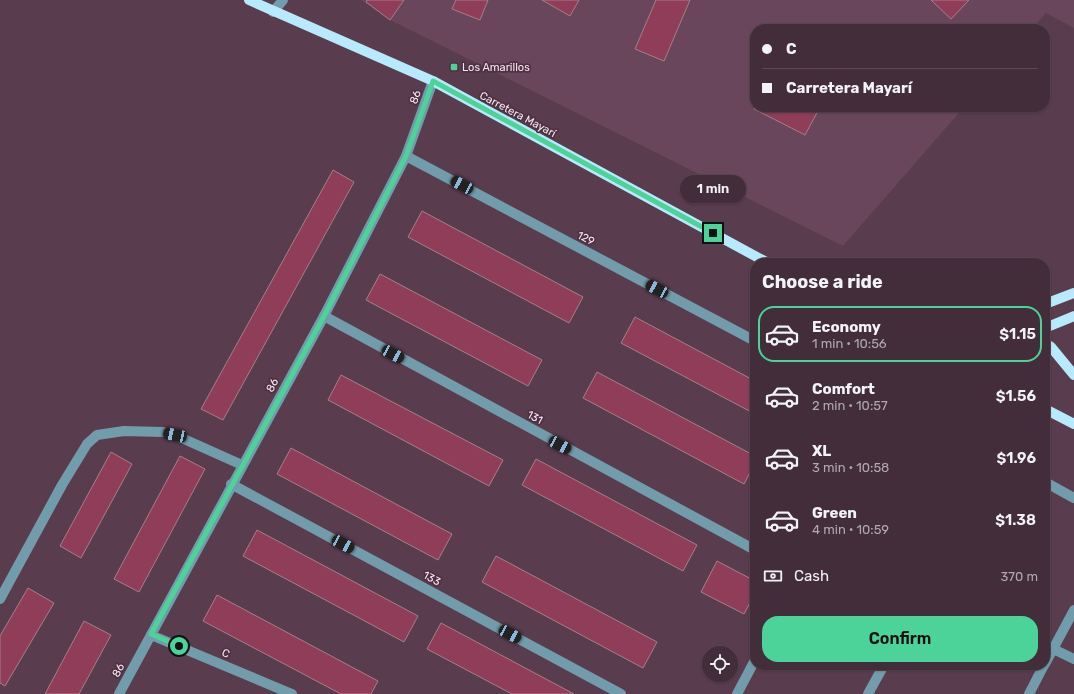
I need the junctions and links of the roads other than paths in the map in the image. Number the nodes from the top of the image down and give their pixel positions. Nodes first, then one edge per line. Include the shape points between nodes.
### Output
1 (249, 0) edge
2 (283, 0) edge
3 (273, 12) junction
4 (433, 81) junction
5 (406, 156) junction
6 (759, 258) edge
7 (1074, 292) edge
8 (1050, 302) edge
9 (324, 316) junction
10 (1074, 316) edge
11 (1050, 326) edge
12 (750, 338) edge
13 (1050, 346) edge
14 (1074, 375) edge
15 (1050, 412) edge
16 (1074, 424) edge
17 (242, 465) junction
18 (231, 484) junction
19 (1050, 485) edge
20 (1074, 498) edge
21 (750, 547) edge
22 (0, 599) edge
23 (1074, 610) edge
24 (151, 634) junction
25 (1050, 646) edge
26 (1050, 648) edge
27 (1074, 660) edge
28 (750, 670) edge
29 (881, 670) edge
30 (1042, 670) edge
31 (119, 694) edge
32 (292, 694) edge
33 (621, 694) edge
34 (738, 694) edge
35 (868, 694) edge
36 (1029, 694) edge

1 - 3 main road, Carretera Mayarí
2 - 3 street
3 - 4 main road, Carretera Mayarí
4 - 5 street, 86
4 - 6 main road, Carretera Mayarí
5 - 9 street, 86
5 - 12 street, 129
7 - 8 main road
9 - 17 street, 86
9 - 21 street, 131
10 - 11 main road
13 - 14 main road
15 - 16 main road
17 - 18 street, 86
17 - 22 street via 163,432 118,431 98,435 87,444
18 - 24 street, 86
18 - 33 street, 133
19 - 20 street
23 - 25 street
24 - 31 street, 86
24 - 32 street, C
26 - 27 street
28 - 34 street
29 - 35 street
30 - 36 street

